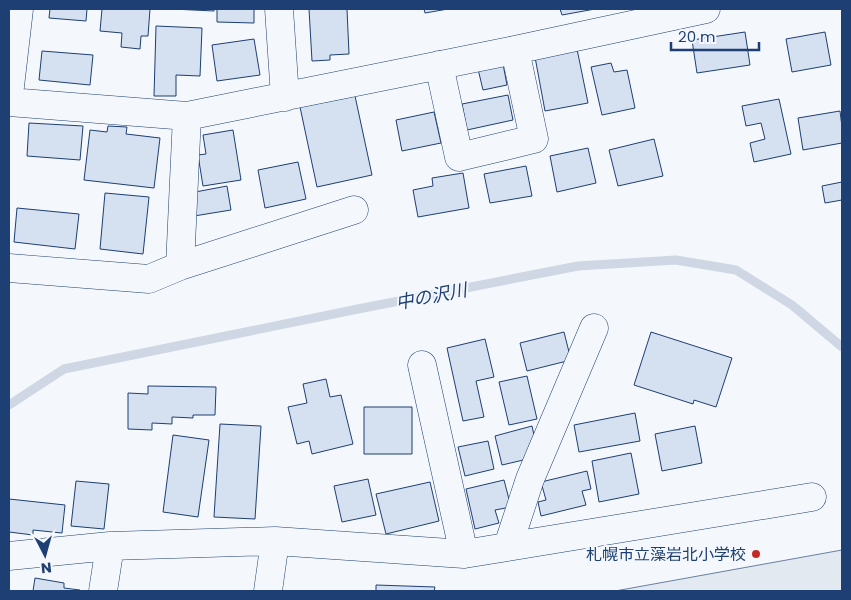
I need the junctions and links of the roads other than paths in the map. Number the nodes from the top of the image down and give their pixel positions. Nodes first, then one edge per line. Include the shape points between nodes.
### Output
1 (19, 9) edge
2 (280, 9) edge
3 (706, 9) edge
4 (650, 15) edge
5 (515, 50) junction
6 (439, 66) junction
7 (9, 95) edge
8 (285, 97) junction
9 (9, 102) edge
10 (187, 116) junction
11 (354, 210) dead end
12 (180, 266) junction
13 (9, 268) edge
14 (594, 328) dead end
15 (422, 365) dead end
16 (812, 497) dead end
17 (275, 541) junction
18 (110, 546) junction
19 (508, 546) junction
20 (464, 554) junction
21 (9, 556) edge
22 (103, 591) edge
23 (268, 591) edge

1 - 7 street
2 - 8 street
3 - 4 street
4 - 5 street
5 - 6 street
5 - 6 street via 534,140 459,157
6 - 8 street
8 - 10 street
9 - 10 street
10 - 12 street
11 - 12 street
12 - 13 street via 149,280
14 - 19 street via 530,479
15 - 20 street
16 - 19 street
17 - 18 street
17 - 20 street
17 - 23 street
18 - 21 street
18 - 22 street
19 - 20 street

